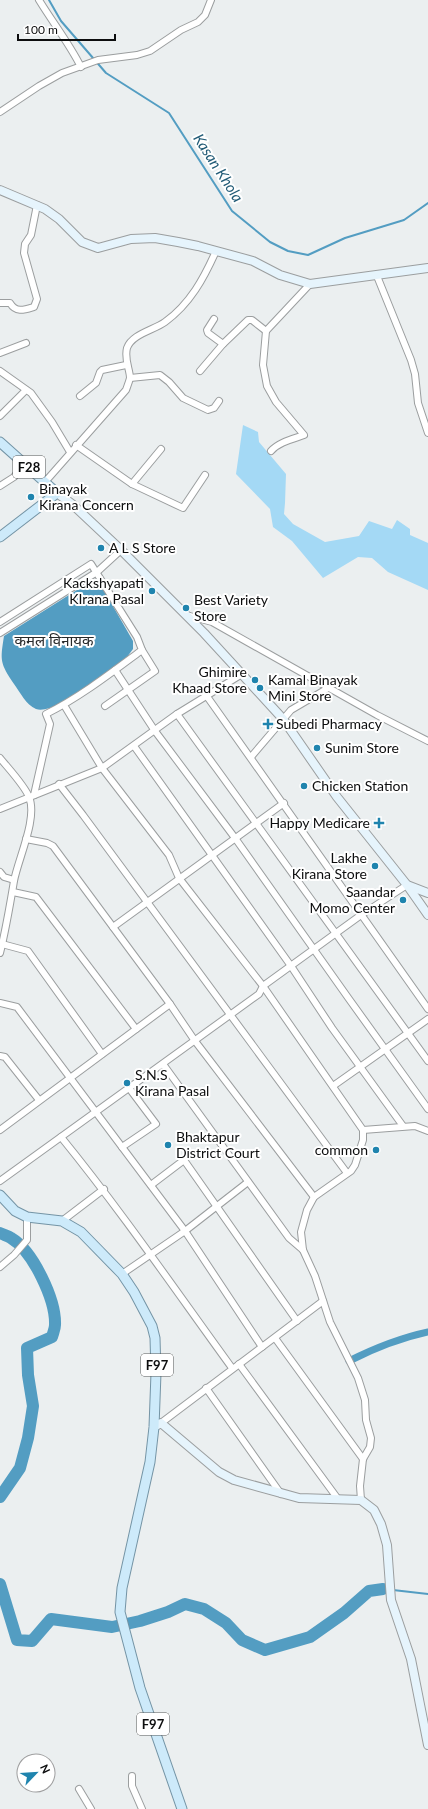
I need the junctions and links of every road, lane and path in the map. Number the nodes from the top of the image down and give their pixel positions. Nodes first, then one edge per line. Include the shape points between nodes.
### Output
1 (39, 0) edge
2 (211, 0) edge
3 (84, 66) junction
4 (0, 112) edge
5 (0, 190) edge
6 (37, 205) junction
7 (216, 251) junction
8 (428, 268) edge
9 (376, 276) junction
10 (310, 284) junction
11 (0, 303) edge
12 (214, 319) dead end
13 (266, 331) junction
14 (26, 343) dead end
15 (224, 344) junction
16 (0, 353) edge
17 (126, 365) junction
18 (0, 371) edge
19 (200, 371) dead end
20 (130, 378) junction
21 (26, 390) junction
22 (80, 396) dead end
23 (219, 401) dead end
24 (0, 416) edge
25 (428, 433) edge
26 (0, 442) edge
27 (76, 445) junction
28 (161, 449) dead end
29 (271, 451) dead end
30 (70, 452) junction
31 (24, 464) junction
32 (204, 475) dead end
33 (45, 482) junction
34 (132, 484) junction
35 (0, 486) edge
36 (57, 493) junction
37 (0, 537) edge
38 (121, 550) junction
39 (97, 572) junction
40 (186, 615) junction
41 (0, 622) edge
42 (0, 633) edge
43 (142, 650) junction
44 (115, 670) junction
45 (242, 674) junction
46 (330, 687) junction
47 (128, 690) junction
48 (206, 695) junction
49 (64, 705) junction
50 (106, 706) dead end
51 (177, 714) junction
52 (283, 719) junction
53 (155, 731) junction
54 (428, 741) edge
55 (134, 746) junction
56 (251, 757) junction
57 (0, 758) edge
58 (102, 768) junction
59 (59, 784) junction
60 (32, 796) junction
61 (284, 803) junction
62 (0, 809) edge
63 (256, 823) junction
64 (235, 838) junction
65 (26, 839) junction
66 (211, 855) junction
67 (0, 872) edge
68 (179, 878) junction
69 (14, 880) junction
70 (407, 885) junction
71 (14, 892) junction
72 (428, 893) edge
73 (147, 902) junction
74 (361, 915) junction
75 (428, 916) edge
76 (113, 927) junction
77 (335, 934) junction
78 (2, 944) junction
79 (313, 949) junction
80 (0, 953) edge
81 (291, 966) junction
82 (263, 986) junction
83 (0, 1003) edge
84 (170, 1004) junction
85 (428, 1009) edge
86 (231, 1014) junction
87 (428, 1019) edge
88 (136, 1029) junction
89 (408, 1034) junction
90 (195, 1040) junction
91 (385, 1049) junction
92 (102, 1054) junction
93 (0, 1056) edge
94 (428, 1061) edge
95 (162, 1064) junction
96 (360, 1066) junction
97 (70, 1077) junction
98 (333, 1086) junction
99 (129, 1088) junction
100 (40, 1100) junction
101 (428, 1109) edge
102 (96, 1112) junction
103 (403, 1126) junction
104 (0, 1130) edge
105 (363, 1130) junction
106 (428, 1130) edge
107 (62, 1137) junction
108 (122, 1147) junction
109 (347, 1173) junction
110 (0, 1181) edge
111 (248, 1182) junction
112 (151, 1185) junction
113 (104, 1190) junction
114 (0, 1195) edge
115 (314, 1197) junction
116 (216, 1208) junction
117 (26, 1217) junction
118 (62, 1221) junction
119 (185, 1231) junction
120 (303, 1250) junction
121 (150, 1256) junction
122 (0, 1267) edge
123 (122, 1274) junction
124 (323, 1301) junction
125 (298, 1321) junction
126 (275, 1338) junction
127 (262, 1347) junction
128 (239, 1364) junction
129 (232, 1368) junction
130 (206, 1388) junction
131 (157, 1425) junction
132 (363, 1459) junction
133 (281, 1494) junction
134 (338, 1499) junction
135 (361, 1500) junction
136 (428, 1745) edge
137 (132, 1776) dead end
138 (79, 1789) dead end
139 (90, 1809) edge
140 (142, 1809) edge
141 (182, 1809) edge

1 - 3 street
2 - 3 street via 198,22 150,51 98,60
3 - 4 street via 62,73
5 - 6 main road
6 - 7 main road via 59,219 82,242 90,246 98,248 131,239 155,238
6 - 11 street via 31,236 25,244 24,253 36,303 34,307 22,311 13,308 10,303
7 - 10 main road via 253,261 288,278
7 - 17 street via 204,277 186,303 164,322 136,338 128,347
8 - 9 main road
9 - 10 main road
9 - 25 street via 412,360 418,403
10 - 13 street
12 - 15 street via 207,330 208,333
13 - 15 street via 252,320 248,320
13 - 29 street via 263,365 267,386 276,402 304,435 286,441
14 - 16 street
15 - 19 street
17 - 20 street
17 - 22 street via 102,370 96,383
18 - 21 street
20 - 23 street via 160,375 183,398 208,410 214,408
20 - 27 street via 126,390 118,401
21 - 24 street
21 - 30 street via 52,422
26 - 31 main road, F28
27 - 30 street
27 - 34 street
28 - 34 street
30 - 33 street
31 - 33 main road, F28
31 - 35 street via 14,477
32 - 34 street via 183,508
33 - 36 main road, F28
36 - 37 main road
36 - 38 main road, F28
38 - 39 street
38 - 40 main road, F28
39 - 41 street via 91,564
39 - 42 street
39 - 43 street via 137,637
40 - 45 main road, F28
40 - 46 street via 212,622
43 - 44 street
43 - 47 street via 155,671
44 - 47 street
44 - 49 street
45 - 48 street
45 - 52 main road, F28
46 - 52 street via 291,710
46 - 54 street
47 - 50 street
47 - 53 street
48 - 51 street
48 - 56 street
49 - 58 street
49 - 60 street via 46,714 50,724
51 - 53 street
51 - 63 street
52 - 56 street
52 - 70 main road, F28 via 337,797
53 - 55 street
53 - 64 street
55 - 58 street
55 - 66 street
56 - 61 street
57 - 60 street
58 - 59 street
58 - 68 street via 169,855
59 - 60 street
59 - 73 street
60 - 62 street
60 - 65 street
61 - 63 street
61 - 74 street
63 - 64 street
63 - 77 street
64 - 66 street
64 - 79 street
65 - 69 street
65 - 76 street via 53,846
66 - 68 street
66 - 81 street
67 - 69 street via 4,877
68 - 73 street
68 - 82 street
69 - 71 street
70 - 72 main road
70 - 74 street
70 - 75 main road
71 - 78 street
71 - 88 street via 36,897
73 - 76 street
73 - 86 street
74 - 77 street
74 - 85 street
76 - 84 street
77 - 79 street
77 - 89 street
78 - 80 street
78 - 92 street via 28,951
79 - 81 street
79 - 91 street
81 - 82 street
81 - 96 street
82 - 86 street via 260,994
82 - 98 street
83 - 97 street via 17,1007
84 - 88 street
84 - 90 street
86 - 90 street
86 - 109 street
87 - 89 street
88 - 92 street
89 - 91 street
89 - 94 street
90 - 95 street
90 - 115 street
91 - 96 street
91 - 101 street
92 - 97 street
93 - 100 street via 5,1057
95 - 99 street
95 - 111 street
96 - 98 street
96 - 103 street
97 - 100 street
97 - 102 street
98 - 105 street
99 - 102 street
99 - 108 street via 156,1124
100 - 104 street
102 - 107 street
102 - 108 street
103 - 105 street
103 - 106 street
105 - 109 street via 363,1140 355,1165
107 - 110 street
107 - 113 street
108 - 112 street
109 - 115 street
111 - 116 street
111 - 120 street via 289,1238
112 - 116 street via 184,1160
112 - 119 street
113 - 118 street
113 - 121 street
114 - 117 main road, F97 via 15,1211
115 - 120 street via 307,1210 301,1232
116 - 119 street
116 - 125 street
117 - 118 main road, F97
117 - 122 street via 26,1240
118 - 123 main road, F97 via 81,1232
119 - 121 street
119 - 127 street
120 - 124 street
121 - 123 street
121 - 129 street
123 - 131 main road, F97 via 145,1310 155,1338
124 - 125 street
124 - 132 street via 330,1322 358,1378 365,1400 366,1420 371,1438
125 - 126 street
126 - 127 street
126 - 132 street
127 - 128 street
128 - 129 street
128 - 134 street
129 - 130 street
130 - 131 street
130 - 133 street
131 - 133 main road via 219,1472 234,1480
131 - 141 main road, F97 via 122,1588 120,1612 140,1688
132 - 135 street
133 - 134 main road via 307,1499
134 - 135 main road
135 - 136 main road via 374,1510 387,1545 391,1600 411,1659
137 - 140 street via 132,1786
138 - 139 street

